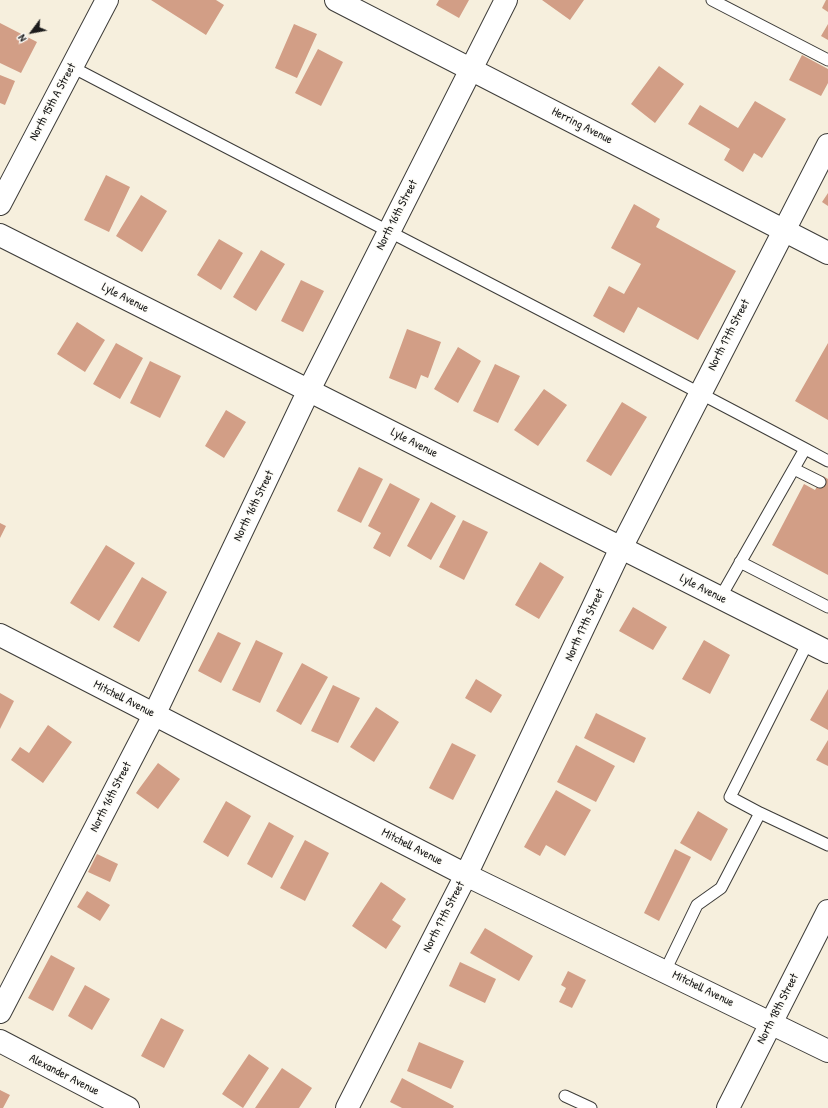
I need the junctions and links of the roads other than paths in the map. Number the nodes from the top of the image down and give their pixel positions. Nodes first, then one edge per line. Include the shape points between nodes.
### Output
1 (107, 0) edge
2 (336, 0) edge
3 (506, 0) edge
4 (712, 0) edge
5 (828, 60) edge
6 (72, 67) junction
7 (470, 69) junction
8 (828, 145) edge
9 (0, 204) edge
10 (783, 229) junction
11 (388, 233) junction
12 (0, 235) edge
13 (828, 253) edge
14 (309, 390) junction
15 (700, 393) junction
16 (805, 449) junction
17 (828, 461) edge
18 (794, 469) junction
19 (820, 482) dead end
20 (621, 548) junction
21 (740, 562) junction
22 (720, 598) junction
23 (828, 607) edge
24 (0, 635) edge
25 (808, 642) junction
26 (828, 652) edge
27 (154, 714) junction
28 (760, 813) junction
29 (828, 845) edge
30 (466, 875) junction
31 (828, 911) edge
32 (665, 971) junction
33 (0, 1012) edge
34 (772, 1022) junction
35 (0, 1041) edge
36 (828, 1051) edge
37 (565, 1096) dead end
38 (128, 1108) edge
39 (347, 1108) edge
40 (591, 1108) edge
41 (728, 1108) edge

1 - 6 street, North 15th A Street
2 - 7 street, Herring Avenue
3 - 7 street, North 16th Street
4 - 5 lane
6 - 9 street, North 15th A Street
6 - 11 lane
7 - 10 street, Herring Avenue
7 - 11 street, North 16th Street
8 - 10 street, North 17th Street
10 - 13 street, Herring Avenue
10 - 15 street, North 17th Street
11 - 14 street, North 16th Street
11 - 15 lane via 541,309
12 - 14 street, Lyle Avenue
14 - 20 street, Lyle Avenue
14 - 27 street, North 16th Street
15 - 16 lane
15 - 20 street, North 17th Street
16 - 17 lane
16 - 18 lane
18 - 19 lane
18 - 21 lane
20 - 22 street, Lyle Avenue
20 - 30 street, North 17th Street
21 - 22 lane
21 - 23 lane
22 - 25 street, Lyle Avenue
24 - 27 street, Mitchell Avenue
25 - 26 street, Lyle Avenue
25 - 28 lane via 730,797
27 - 30 street, Mitchell Avenue
27 - 33 street, North 16th Street
28 - 29 lane
28 - 32 lane via 721,888 697,905
30 - 32 street, Mitchell Avenue
30 - 39 street, North 17th Street
31 - 34 street, North 18th Street
32 - 34 street, Mitchell Avenue
34 - 36 street, Mitchell Avenue
34 - 41 street, North 18th Street
35 - 38 street, Alexander Avenue
37 - 40 lane

